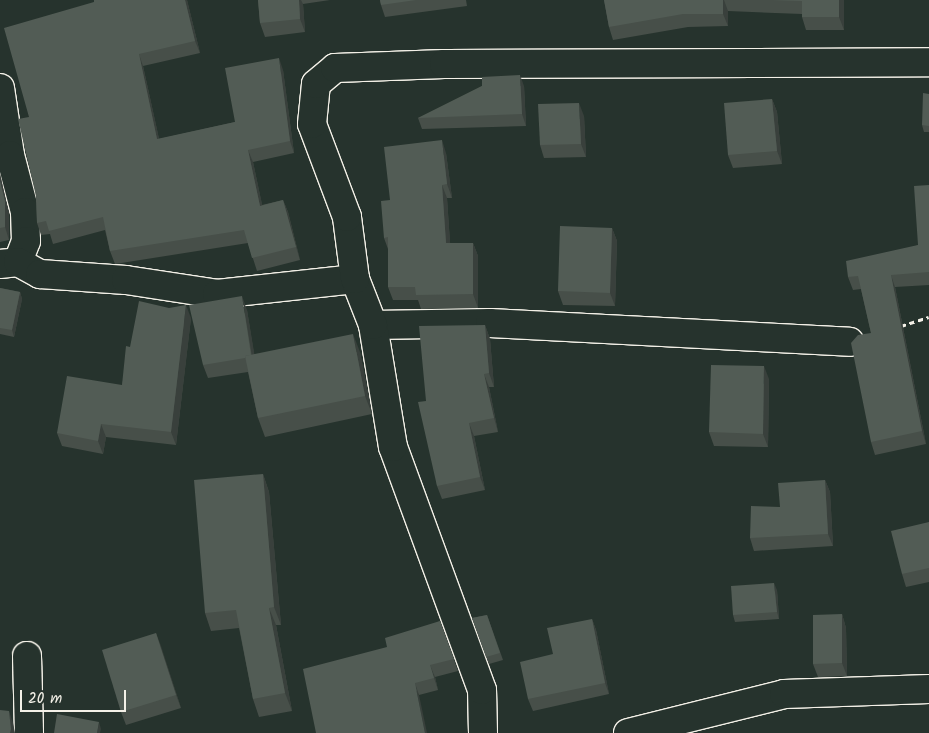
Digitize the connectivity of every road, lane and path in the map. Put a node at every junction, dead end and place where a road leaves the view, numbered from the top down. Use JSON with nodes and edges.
{"nodes":[{"id":1,"x":929,"y":62,"type":"edge"},
{"id":2,"x":0,"y":88,"type":"edge"},
{"id":3,"x":9,"y":263,"type":"edge"},
{"id":4,"x":355,"y":279,"type":"junction"},
{"id":5,"x":929,"y":317,"type":"edge"},
{"id":6,"x":373,"y":324,"type":"junction"},
{"id":7,"x":849,"y":342,"type":"joint"},
{"id":8,"x":27,"y":656,"type":"dead end"},
{"id":9,"x":929,"y":689,"type":"edge"},
{"id":10,"x":707,"y":724,"type":"edge"},
{"id":11,"x":29,"y":733,"type":"edge"},
{"id":12,"x":483,"y":733,"type":"edge"},
{"id":13,"x":628,"y":733,"type":"edge"}],
"edges":[{"from":1,"to":4,"type":"street"},
{"from":2,"to":3,"type":"street"},
{"from":3,"to":4,"type":"street"},
{"from":4,"to":6,"type":"street"},
{"from":5,"to":7,"type":"path"},
{"from":6,"to":7,"type":"street"},
{"from":6,"to":12,"type":"street"},
{"from":8,"to":11,"type":"street"},
{"from":9,"to":10,"type":"street"},
{"from":10,"to":13,"type":"street"}]}
